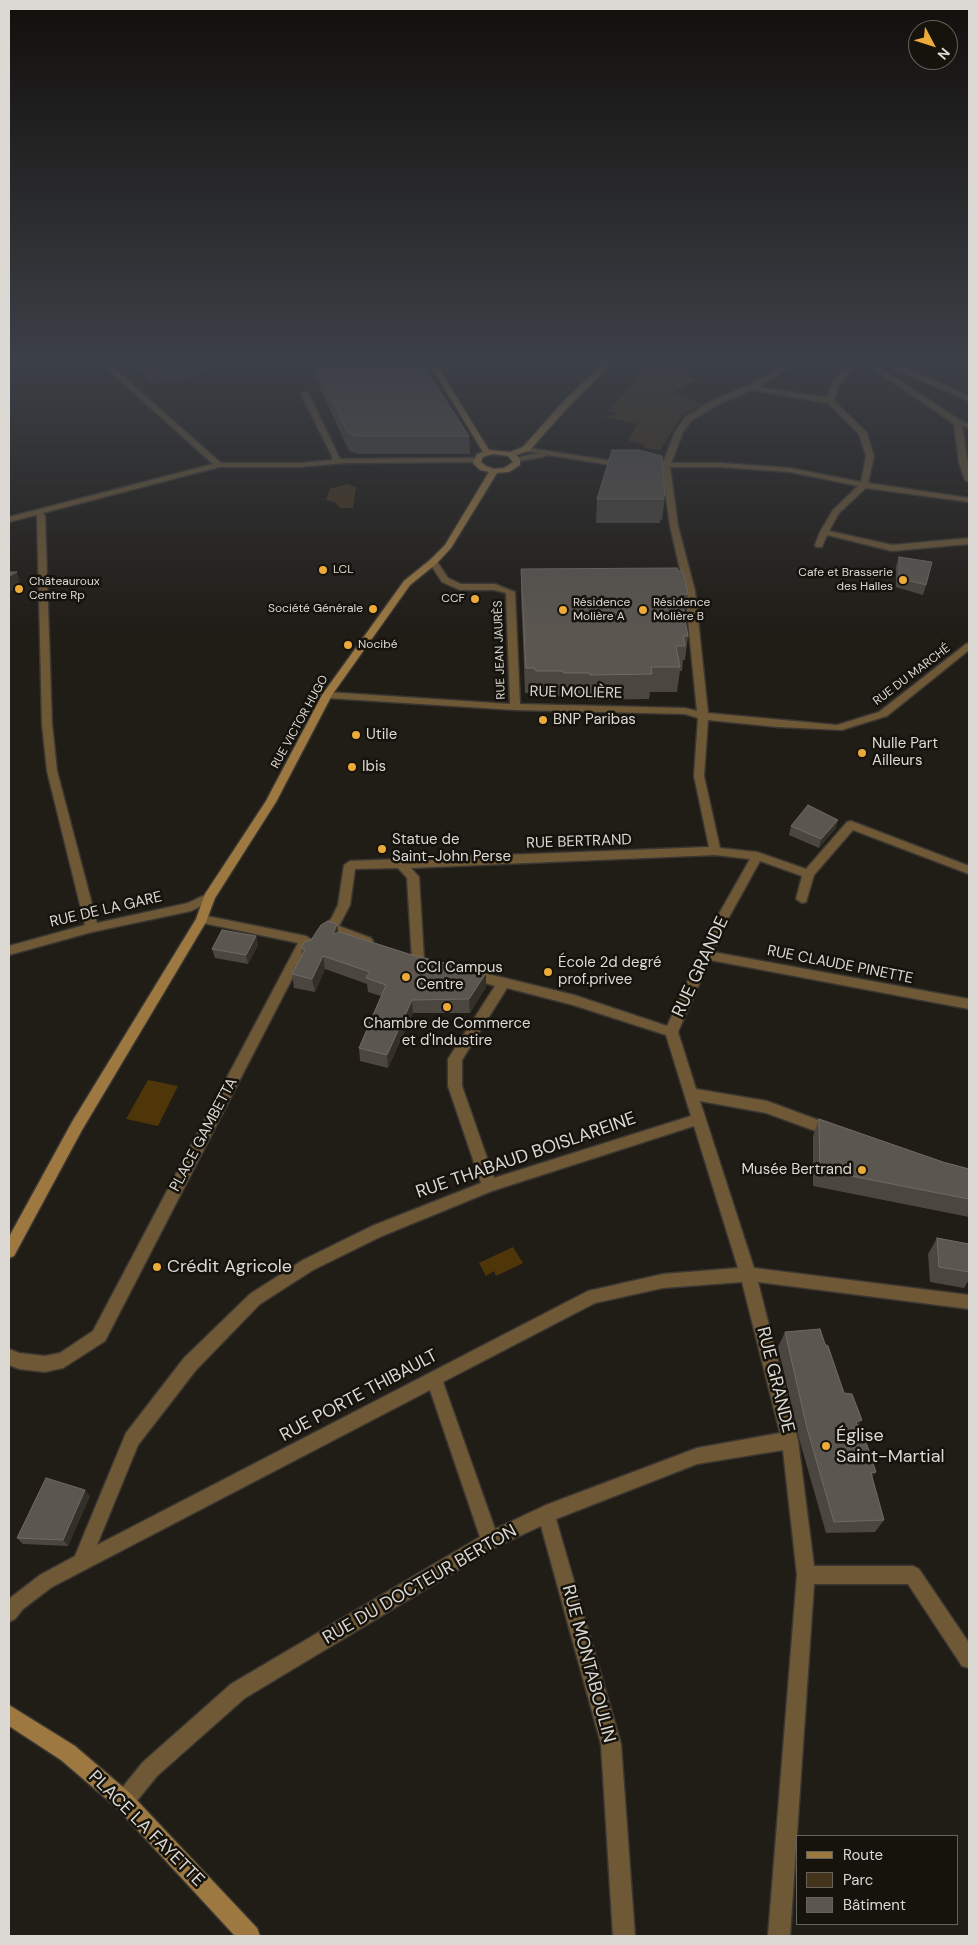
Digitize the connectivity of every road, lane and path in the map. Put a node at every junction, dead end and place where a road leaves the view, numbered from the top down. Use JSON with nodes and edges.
{"nodes":[{"id":1,"x":207,"y":455,"type":"edge"},
{"id":2,"x":335,"y":455,"type":"edge"},
{"id":3,"x":483,"y":455,"type":"edge"},
{"id":4,"x":511,"y":455,"type":"edge"},
{"id":5,"x":556,"y":455,"type":"joint"},
{"id":6,"x":670,"y":455,"type":"edge"},
{"id":7,"x":870,"y":455,"type":"edge"},
{"id":8,"x":962,"y":455,"type":"edge"},
{"id":9,"x":476,"y":460,"type":"junction"},
{"id":10,"x":517,"y":460,"type":"junction"},
{"id":11,"x":336,"y":462,"type":"junction"},
{"id":12,"x":219,"y":465,"type":"junction"},
{"id":13,"x":649,"y":465,"type":"edge"},
{"id":14,"x":666,"y":465,"type":"junction"},
{"id":15,"x":632,"y":466,"type":"edge"},
{"id":16,"x":494,"y":471,"type":"junction"},
{"id":17,"x":969,"y":480,"type":"edge"},
{"id":18,"x":864,"y":485,"type":"junction"},
{"id":19,"x":969,"y":500,"type":"edge"},
{"id":20,"x":39,"y":512,"type":"junction"},
{"id":21,"x":9,"y":519,"type":"edge"},
{"id":22,"x":824,"y":532,"type":"junction"},
{"id":23,"x":969,"y":541,"type":"edge"},
{"id":24,"x":819,"y":545,"type":"dead end"},
{"id":25,"x":433,"y":562,"type":"junction"},
{"id":26,"x":969,"y":646,"type":"edge"},
{"id":27,"x":327,"y":695,"type":"junction"},
{"id":28,"x":515,"y":707,"type":"junction"},
{"id":29,"x":703,"y":716,"type":"junction"},
{"id":30,"x":824,"y":726,"type":"joint"},
{"id":31,"x":715,"y":851,"type":"junction"},
{"id":32,"x":757,"y":856,"type":"junction"},
{"id":33,"x":401,"y":864,"type":"junction"},
{"id":34,"x":969,"y":870,"type":"edge"},
{"id":35,"x":808,"y":874,"type":"junction"},
{"id":36,"x":209,"y":897,"type":"junction"},
{"id":37,"x":802,"y":899,"type":"dead end"},
{"id":38,"x":344,"y":905,"type":"junction"},
{"id":39,"x":202,"y":919,"type":"junction"},
{"id":40,"x":92,"y":928,"type":"junction"},
{"id":41,"x":330,"y":928,"type":"junction"},
{"id":42,"x":354,"y":936,"type":"junction"},
{"id":43,"x":306,"y":940,"type":"junction"},
{"id":44,"x":382,"y":946,"type":"edge"},
{"id":45,"x":9,"y":950,"type":"edge"},
{"id":46,"x":706,"y":955,"type":"junction"},
{"id":47,"x":418,"y":959,"type":"edge"},
{"id":48,"x":456,"y":970,"type":"edge"},
{"id":49,"x":503,"y":984,"type":"junction"},
{"id":50,"x":969,"y":1004,"type":"edge"},
{"id":51,"x":671,"y":1032,"type":"junction"},
{"id":52,"x":690,"y":1094,"type":"junction"},
{"id":53,"x":699,"y":1119,"type":"junction"},
{"id":54,"x":842,"y":1135,"type":"edge"},
{"id":55,"x":489,"y":1186,"type":"junction"},
{"id":56,"x":9,"y":1251,"type":"edge"},
{"id":57,"x":748,"y":1274,"type":"junction"},
{"id":58,"x":969,"y":1302,"type":"edge"},
{"id":59,"x":9,"y":1357,"type":"edge"},
{"id":60,"x":434,"y":1379,"type":"junction"},
{"id":61,"x":790,"y":1440,"type":"junction"},
{"id":62,"x":546,"y":1514,"type":"junction"},
{"id":63,"x":490,"y":1541,"type":"junction"},
{"id":64,"x":81,"y":1563,"type":"junction"},
{"id":65,"x":806,"y":1575,"type":"junction"},
{"id":66,"x":9,"y":1613,"type":"edge"},
{"id":67,"x":969,"y":1659,"type":"edge"},
{"id":68,"x":9,"y":1715,"type":"edge"},
{"id":69,"x":124,"y":1801,"type":"junction"},
{"id":70,"x":249,"y":1936,"type":"edge"},
{"id":71,"x":624,"y":1936,"type":"edge"},
{"id":72,"x":780,"y":1936,"type":"edge"}],
"edges":[{"from":1,"to":12,"type":"street"},
{"from":2,"to":11,"type":"street"},
{"from":3,"to":9,"type":"main road"},
{"from":4,"to":10,"type":"main road"},
{"from":5,"to":10,"type":"street"},
{"from":5,"to":15,"type":"street"},
{"from":6,"to":14,"type":"street"},
{"from":7,"to":18,"type":"street"},
{"from":8,"to":17,"type":"street"},
{"from":9,"to":11,"type":"street"},
{"from":9,"to":16,"type":"main road"},
{"from":10,"to":16,"type":"main road"},
{"from":11,"to":12,"type":"street"},
{"from":12,"to":20,"type":"street"},
{"from":13,"to":14,"type":"street"},
{"from":14,"to":18,"type":"street"},
{"from":14,"to":29,"type":"street"},
{"from":16,"to":25,"type":"main road","name":"RUE VICTOR HUGO"},
{"from":18,"to":19,"type":"street"},
{"from":18,"to":22,"type":"street"},
{"from":20,"to":21,"type":"street"},
{"from":20,"to":40,"type":"street"},
{"from":22,"to":23,"type":"street"},
{"from":22,"to":24,"type":"street"},
{"from":25,"to":27,"type":"main road","name":"RUE VICTOR HUGO"},
{"from":25,"to":28,"type":"street","name":"RUE JEAN JAURÈS"},
{"from":26,"to":30,"type":"street","name":"RUE DU MARCHÉ"},
{"from":27,"to":28,"type":"street","name":"RUE MOLIÈRE"},
{"from":27,"to":36,"type":"main road","name":"RUE VICTOR HUGO"},
{"from":28,"to":29,"type":"street","name":"RUE MOLIÈRE"},
{"from":29,"to":30,"type":"street","name":"RUE MOLIÈRE"},
{"from":29,"to":31,"type":"street"},
{"from":31,"to":32,"type":"street","name":"RUE BERTRAND"},
{"from":31,"to":33,"type":"street","name":"RUE BERTRAND"},
{"from":32,"to":35,"type":"street","name":"RUE BERTRAND"},
{"from":32,"to":46,"type":"street","name":"RUE GRANDE"},
{"from":33,"to":38,"type":"street","name":"RUE BERTRAND"},
{"from":33,"to":47,"type":"street"},
{"from":34,"to":35,"type":"street"},
{"from":35,"to":37,"type":"street"},
{"from":36,"to":39,"type":"main road"},
{"from":36,"to":40,"type":"street","name":"RUE DE LA GARE"},
{"from":38,"to":41,"type":"street"},
{"from":38,"to":42,"type":"street"},
{"from":39,"to":43,"type":"street"},
{"from":39,"to":56,"type":"main road"},
{"from":40,"to":45,"type":"street","name":"RUE DE LA GARE"},
{"from":41,"to":42,"type":"street"},
{"from":41,"to":43,"type":"street"},
{"from":42,"to":44,"type":"street"},
{"from":43,"to":59,"type":"street","name":"PLACE GAMBETTA"},
{"from":46,"to":50,"type":"street","name":"RUE CLAUDE PINETTE"},
{"from":46,"to":51,"type":"street","name":"RUE GRANDE"},
{"from":48,"to":49,"type":"street"},
{"from":49,"to":51,"type":"street"},
{"from":49,"to":55,"type":"street"},
{"from":51,"to":52,"type":"street","name":"RUE GRANDE"},
{"from":52,"to":53,"type":"street","name":"RUE GRANDE"},
{"from":52,"to":54,"type":"street"},
{"from":53,"to":55,"type":"street","name":"RUE THABAUD BOISLAREINE"},
{"from":53,"to":57,"type":"street","name":"RUE GRANDE"},
{"from":55,"to":64,"type":"street","name":"RUE THABAUD BOISLAREINE"},
{"from":57,"to":58,"type":"street","name":"RUE PORTE THIBAULT"},
{"from":57,"to":60,"type":"street","name":"RUE PORTE THIBAULT"},
{"from":57,"to":61,"type":"street","name":"RUE GRANDE"},
{"from":60,"to":63,"type":"street"},
{"from":60,"to":64,"type":"street","name":"RUE PORTE THIBAULT"},
{"from":61,"to":62,"type":"street","name":"RUE DU DOCTEUR BERTON"},
{"from":61,"to":65,"type":"street","name":"RUE GRANDE"},
{"from":62,"to":63,"type":"street","name":"RUE DU DOCTEUR BERTON"},
{"from":62,"to":71,"type":"street","name":"RUE MONTABOULIN"},
{"from":63,"to":69,"type":"street","name":"RUE DU DOCTEUR BERTON"},
{"from":64,"to":66,"type":"street","name":"RUE PORTE THIBAULT"},
{"from":65,"to":67,"type":"street"},
{"from":65,"to":72,"type":"street","name":"RUE GRANDE"},
{"from":68,"to":69,"type":"main road","name":"PLACE LA FAYETTE"},
{"from":69,"to":70,"type":"main road","name":"PLACE LA FAYETTE"}]}
